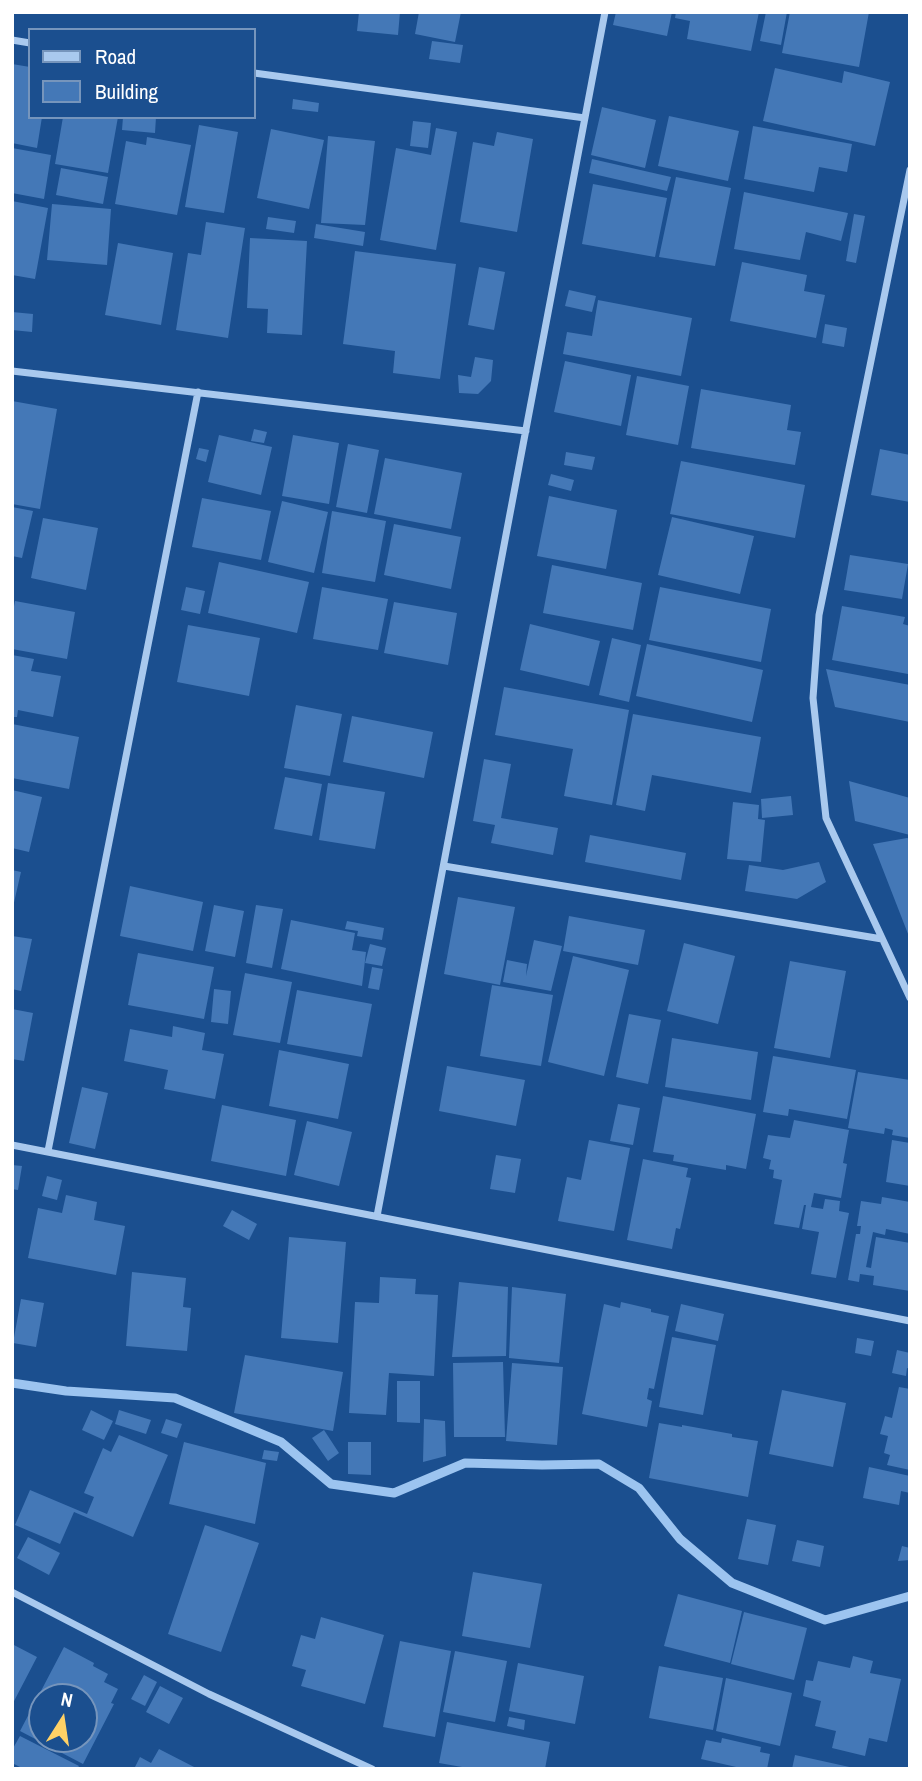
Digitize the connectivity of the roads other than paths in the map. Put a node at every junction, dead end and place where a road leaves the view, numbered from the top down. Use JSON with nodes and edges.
{"nodes":[{"id":1,"x":605,"y":12,"type":"edge"},
{"id":2,"x":256,"y":73,"type":"edge"},
{"id":3,"x":584,"y":118,"type":"junction"},
{"id":4,"x":910,"y":170,"type":"edge"},
{"id":5,"x":12,"y":371,"type":"edge"},
{"id":6,"x":198,"y":393,"type":"junction"},
{"id":7,"x":526,"y":432,"type":"junction"},
{"id":8,"x":444,"y":866,"type":"junction"},
{"id":9,"x":882,"y":939,"type":"junction"},
{"id":10,"x":910,"y":999,"type":"edge"},
{"id":11,"x":12,"y":1146,"type":"edge"},
{"id":12,"x":48,"y":1151,"type":"junction"},
{"id":13,"x":377,"y":1216,"type":"junction"},
{"id":14,"x":910,"y":1321,"type":"edge"},
{"id":15,"x":12,"y":1592,"type":"edge"},
{"id":16,"x":372,"y":1769,"type":"edge"}],
"edges":[{"from":1,"to":3,"type":"street"},
{"from":2,"to":3,"type":"street"},
{"from":3,"to":7,"type":"street"},
{"from":4,"to":9,"type":"street"},
{"from":5,"to":6,"type":"street"},
{"from":6,"to":7,"type":"street"},
{"from":6,"to":12,"type":"street"},
{"from":7,"to":8,"type":"street"},
{"from":8,"to":9,"type":"street"},
{"from":8,"to":13,"type":"street"},
{"from":9,"to":10,"type":"street"},
{"from":11,"to":12,"type":"street"},
{"from":12,"to":13,"type":"street"},
{"from":13,"to":14,"type":"street"},
{"from":15,"to":16,"type":"street"}]}
